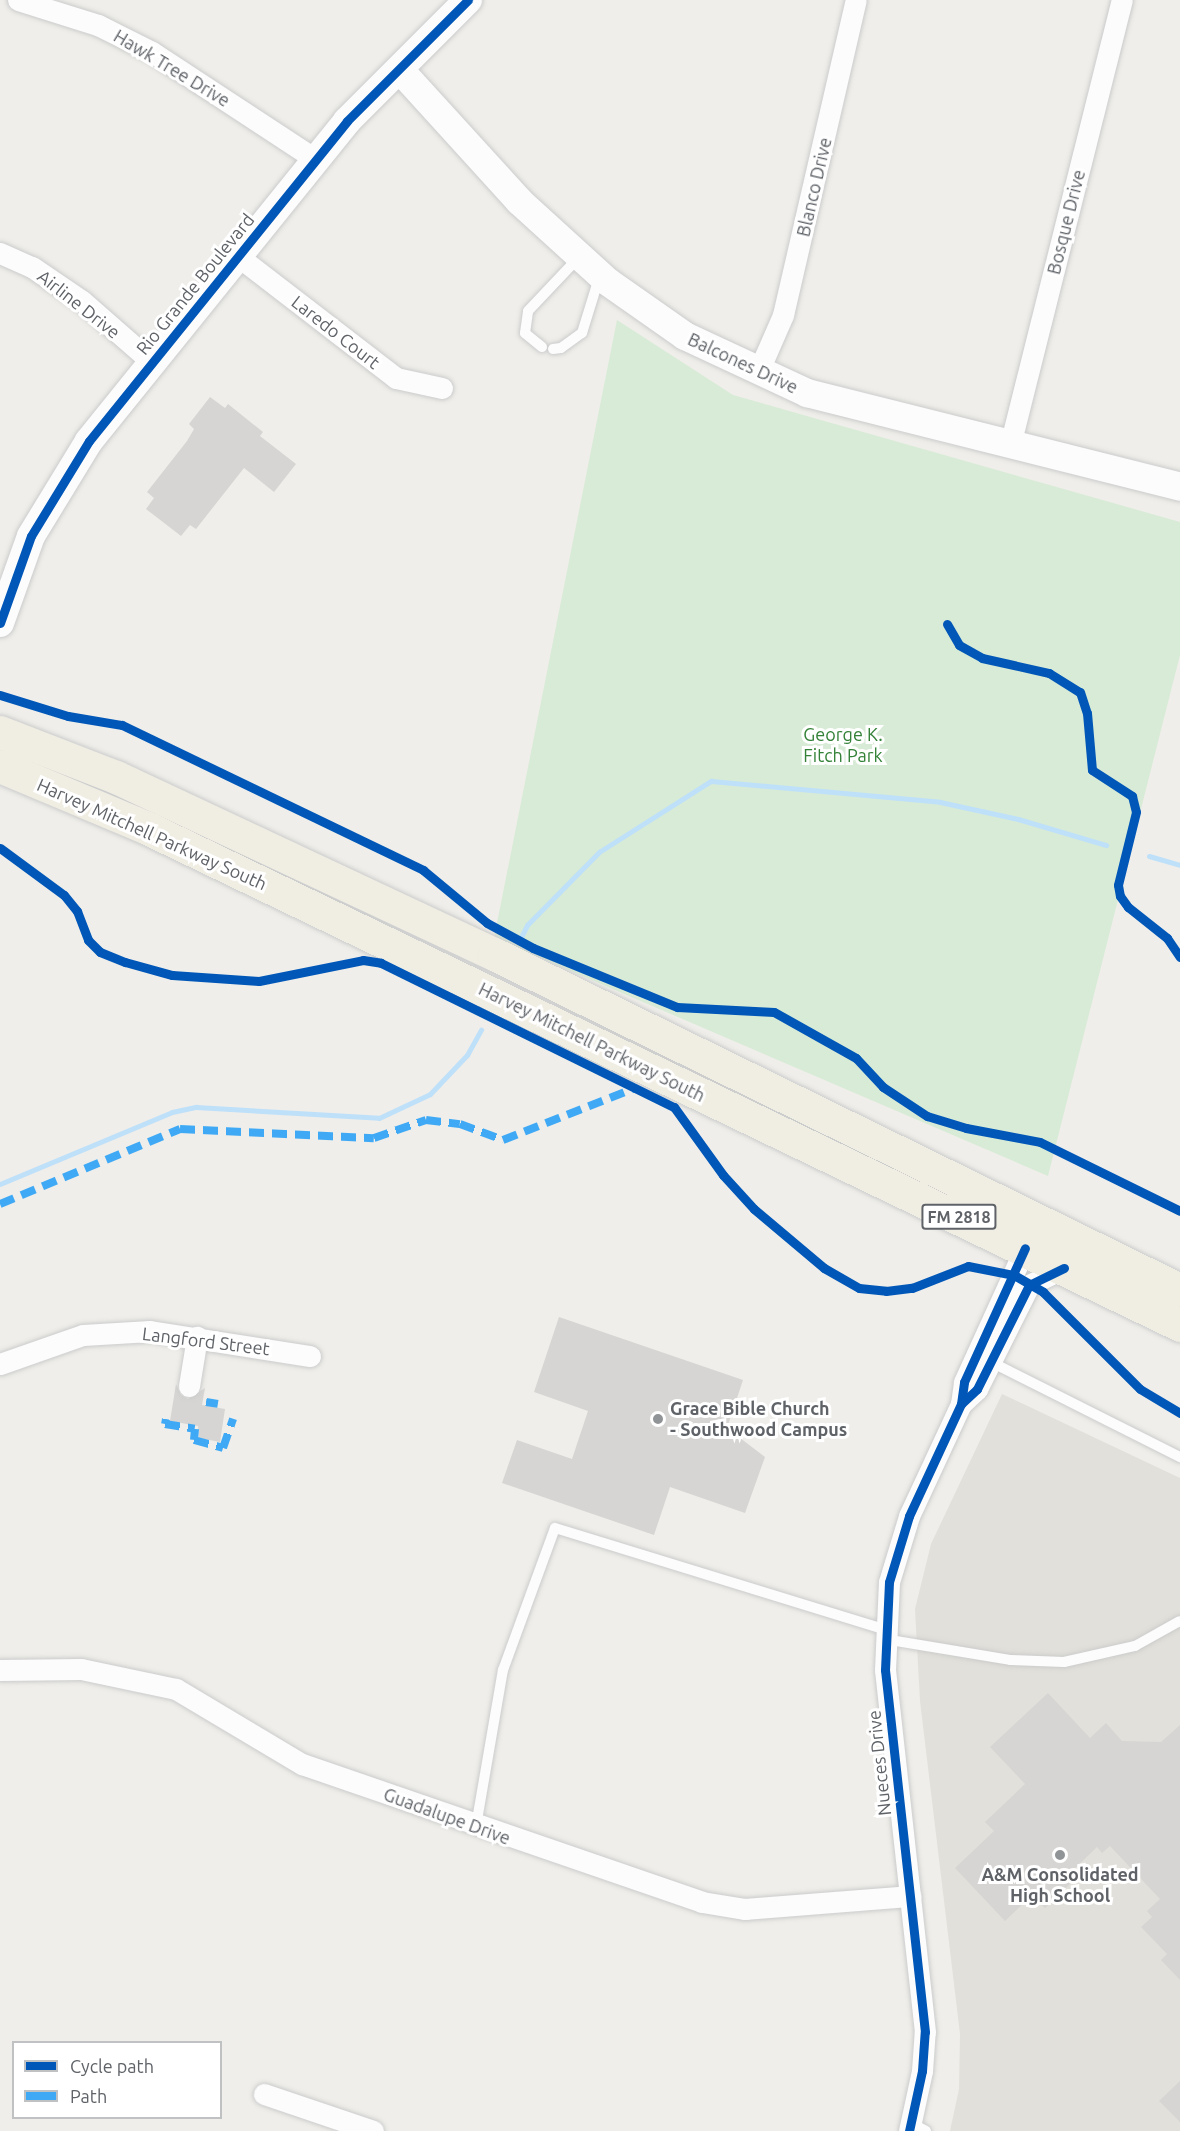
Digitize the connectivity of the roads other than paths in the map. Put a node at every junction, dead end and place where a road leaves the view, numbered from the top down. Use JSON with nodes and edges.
{"nodes":[{"id":1,"x":18,"y":0,"type":"edge"},
{"id":2,"x":468,"y":0,"type":"edge"},
{"id":3,"x":856,"y":0,"type":"edge"},
{"id":4,"x":1122,"y":0,"type":"edge"},
{"id":5,"x":400,"y":70,"type":"junction"},
{"id":6,"x":315,"y":159,"type":"junction"},
{"id":7,"x":0,"y":253,"type":"edge"},
{"id":8,"x":580,"y":256,"type":"junction"},
{"id":9,"x":239,"y":257,"type":"junction"},
{"id":10,"x":600,"y":275,"type":"junction"},
{"id":11,"x":153,"y":363,"type":"junction"},
{"id":12,"x":759,"y":370,"type":"junction"},
{"id":13,"x":442,"y":388,"type":"dead end"},
{"id":14,"x":1010,"y":445,"type":"junction"},
{"id":15,"x":1180,"y":487,"type":"edge"},
{"id":16,"x":0,"y":623,"type":"edge"},
{"id":17,"x":0,"y":732,"type":"edge"},
{"id":18,"x":0,"y":766,"type":"edge"},
{"id":19,"x":1025,"y":1248,"type":"junction"},
{"id":20,"x":1068,"y":1253,"type":"junction"},
{"id":21,"x":1180,"y":1290,"type":"edge"},
{"id":22,"x":1180,"y":1325,"type":"edge"},
{"id":23,"x":197,"y":1337,"type":"junction"},
{"id":24,"x":310,"y":1356,"type":"dead end"},
{"id":25,"x":991,"y":1362,"type":"junction"},
{"id":26,"x":0,"y":1364,"type":"edge"},
{"id":27,"x":189,"y":1386,"type":"dead end"},
{"id":28,"x":961,"y":1404,"type":"junction"},
{"id":29,"x":1180,"y":1457,"type":"edge"},
{"id":30,"x":1180,"y":1621,"type":"edge"},
{"id":31,"x":884,"y":1634,"type":"junction"},
{"id":32,"x":0,"y":1670,"type":"edge"},
{"id":33,"x":476,"y":1827,"type":"junction"},
{"id":34,"x":910,"y":1896,"type":"junction"},
{"id":35,"x":264,"y":2094,"type":"dead end"},
{"id":36,"x":915,"y":2128,"type":"edge"},
{"id":37,"x":373,"y":2131,"type":"edge"}],
"edges":[{"from":1,"to":6,"type":"street","name":"Hawk Tree Drive"},
{"from":2,"to":5,"type":"street","name":"Rio Grande Boulevard"},
{"from":3,"to":12,"type":"street","name":"Blanco Drive"},
{"from":4,"to":14,"type":"street","name":"Bosque Drive"},
{"from":5,"to":6,"type":"street","name":"Rio Grande Boulevard"},
{"from":5,"to":8,"type":"street","name":"Balcones Drive"},
{"from":6,"to":9,"type":"street","name":"Rio Grande Boulevard"},
{"from":7,"to":11,"type":"street","name":"Airline Drive"},
{"from":8,"to":10,"type":"street","name":"Balcones Drive"},
{"from":8,"to":10,"type":"lane"},
{"from":9,"to":11,"type":"street","name":"Rio Grande Boulevard"},
{"from":9,"to":13,"type":"street","name":"Laredo Court"},
{"from":10,"to":12,"type":"street","name":"Balcones Drive"},
{"from":11,"to":16,"type":"street","name":"Rio Grande Boulevard"},
{"from":12,"to":14,"type":"street","name":"Balcones Drive"},
{"from":14,"to":15,"type":"street","name":"Balcones Drive"},
{"from":17,"to":20,"type":"highway","name":"Harvey Mitchell Parkway South","number":"FM 2818"},
{"from":18,"to":19,"type":"highway","name":"Harvey Mitchell Parkway South","number":"FM 2818"},
{"from":19,"to":20,"type":"highway"},
{"from":19,"to":28,"type":"street","name":"Nueces Drive"},
{"from":20,"to":21,"type":"highway","name":"Harvey Mitchell Parkway South","number":"FM 2818"},
{"from":20,"to":22,"type":"highway","name":"Harvey Mitchell Parkway South","number":"FM 2818"},
{"from":20,"to":25,"type":"street","name":"Nueces Drive"},
{"from":23,"to":24,"type":"street","name":"Langford Street"},
{"from":23,"to":26,"type":"street","name":"Langford Street"},
{"from":23,"to":27,"type":"street"},
{"from":25,"to":28,"type":"street","name":"Nueces Drive"},
{"from":25,"to":29,"type":"lane"},
{"from":28,"to":31,"type":"street","name":"Nueces Drive"},
{"from":30,"to":31,"type":"lane"},
{"from":31,"to":33,"type":"lane"},
{"from":31,"to":34,"type":"street","name":"Nueces Drive"},
{"from":32,"to":33,"type":"street","name":"Guadalupe Drive"},
{"from":33,"to":34,"type":"street","name":"Guadalupe Drive"},
{"from":34,"to":36,"type":"street","name":"Nueces Drive"},
{"from":35,"to":37,"type":"street"}]}
